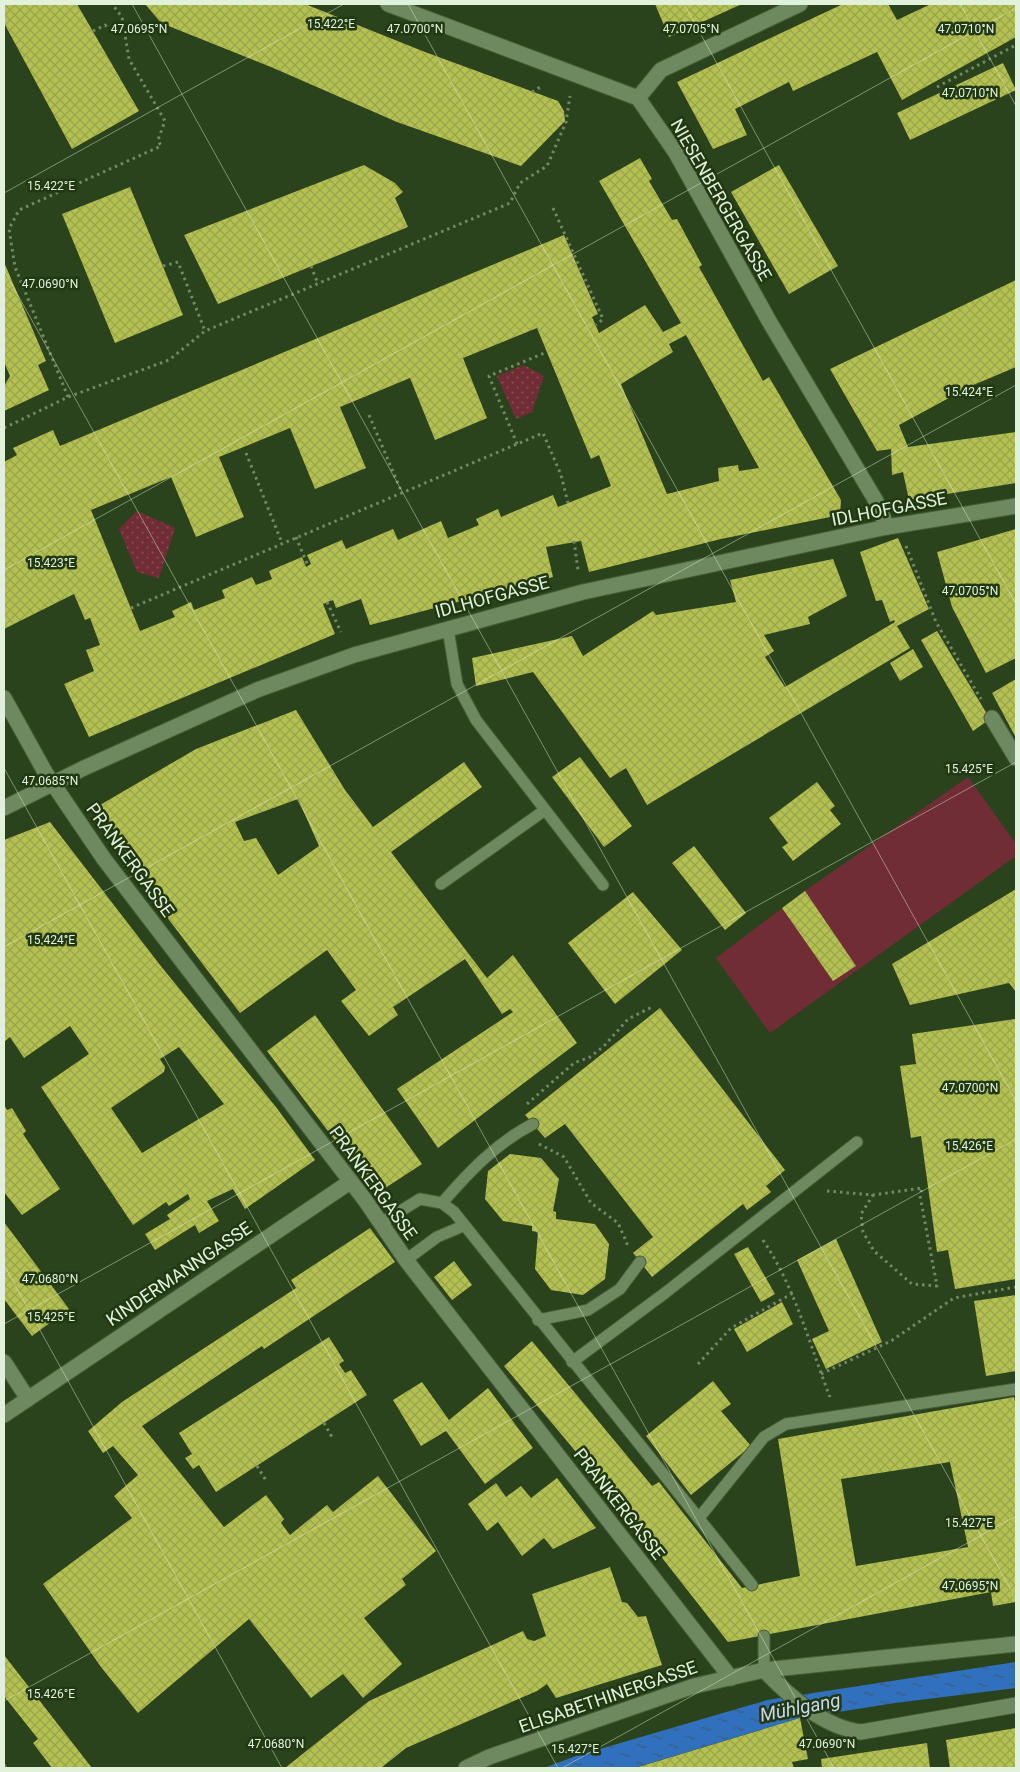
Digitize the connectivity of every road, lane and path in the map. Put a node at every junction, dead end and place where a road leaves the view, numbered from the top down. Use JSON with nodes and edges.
{"nodes":[{"id":1,"x":112,"y":4,"type":"edge"},
{"id":2,"x":388,"y":4,"type":"edge"},
{"id":3,"x":800,"y":4,"type":"edge"},
{"id":4,"x":93,"y":30,"type":"dead end"},
{"id":5,"x":125,"y":32,"type":"junction"},
{"id":6,"x":1016,"y":45,"type":"edge"},
{"id":7,"x":543,"y":86,"type":"dead end"},
{"id":8,"x":937,"y":87,"type":"dead end"},
{"id":9,"x":532,"y":92,"type":"dead end"},
{"id":10,"x":570,"y":96,"type":"dead end"},
{"id":11,"x":638,"y":98,"type":"junction"},
{"id":12,"x":554,"y":208,"type":"dead end"},
{"id":13,"x":163,"y":266,"type":"dead end"},
{"id":14,"x":311,"y":266,"type":"dead end"},
{"id":15,"x":318,"y":284,"type":"junction"},
{"id":16,"x":596,"y":325,"type":"dead end"},
{"id":17,"x":205,"y":331,"type":"junction"},
{"id":18,"x":547,"y":352,"type":"dead end"},
{"id":19,"x":68,"y":397,"type":"junction"},
{"id":20,"x":368,"y":414,"type":"dead end"},
{"id":21,"x":4,"y":428,"type":"edge"},
{"id":22,"x":518,"y":444,"type":"junction"},
{"id":23,"x":246,"y":453,"type":"dead end"},
{"id":24,"x":402,"y":493,"type":"junction"},
{"id":25,"x":568,"y":504,"type":"dead end"},
{"id":26,"x":1016,"y":506,"type":"edge"},
{"id":27,"x":887,"y":527,"type":"junction"},
{"id":28,"x":296,"y":537,"type":"junction"},
{"id":29,"x":574,"y":541,"type":"dead end"},
{"id":30,"x":282,"y":544,"type":"junction"},
{"id":31,"x":906,"y":544,"type":"dead end"},
{"id":32,"x":308,"y":566,"type":"dead end"},
{"id":33,"x":579,"y":574,"type":"dead end"},
{"id":34,"x":327,"y":602,"type":"dead end"},
{"id":35,"x":131,"y":608,"type":"dead end"},
{"id":36,"x":448,"y":629,"type":"junction"},
{"id":37,"x":341,"y":632,"type":"dead end"},
{"id":38,"x":4,"y":698,"type":"edge"},
{"id":39,"x":992,"y":718,"type":"joint"},
{"id":40,"x":1016,"y":758,"type":"edge"},
{"id":41,"x":54,"y":784,"type":"junction"},
{"id":42,"x":4,"y":808,"type":"edge"},
{"id":43,"x":545,"y":810,"type":"junction"},
{"id":44,"x":441,"y":884,"type":"dead end"},
{"id":45,"x":602,"y":885,"type":"dead end"},
{"id":46,"x":652,"y":1007,"type":"dead end"},
{"id":47,"x":533,"y":1124,"type":"dead end"},
{"id":48,"x":520,"y":1131,"type":"junction"},
{"id":49,"x":857,"y":1142,"type":"dead end"},
{"id":50,"x":350,"y":1182,"type":"junction"},
{"id":51,"x":796,"y":1189,"type":"junction"},
{"id":52,"x":873,"y":1194,"type":"junction"},
{"id":53,"x":442,"y":1203,"type":"junction"},
{"id":54,"x":380,"y":1222,"type":"junction"},
{"id":55,"x":752,"y":1224,"type":"junction"},
{"id":56,"x":463,"y":1226,"type":"junction"},
{"id":57,"x":406,"y":1260,"type":"junction"},
{"id":58,"x":638,"y":1265,"type":"joint"},
{"id":59,"x":1016,"y":1287,"type":"edge"},
{"id":60,"x":793,"y":1293,"type":"junction"},
{"id":61,"x":538,"y":1320,"type":"junction"},
{"id":62,"x":4,"y":1362,"type":"edge"},
{"id":63,"x":572,"y":1362,"type":"junction"},
{"id":64,"x":698,"y":1364,"type":"dead end"},
{"id":65,"x":821,"y":1374,"type":"junction"},
{"id":66,"x":1016,"y":1389,"type":"edge"},
{"id":67,"x":28,"y":1399,"type":"junction"},
{"id":68,"x":4,"y":1415,"type":"edge"},
{"id":69,"x":837,"y":1416,"type":"junction"},
{"id":70,"x":324,"y":1423,"type":"dead end"},
{"id":71,"x":333,"y":1439,"type":"dead end"},
{"id":72,"x":257,"y":1466,"type":"dead end"},
{"id":73,"x":267,"y":1482,"type":"dead end"},
{"id":74,"x":699,"y":1518,"type":"junction"},
{"id":75,"x":752,"y":1585,"type":"dead end"},
{"id":76,"x":764,"y":1636,"type":"dead end"},
{"id":77,"x":1016,"y":1644,"type":"edge"},
{"id":78,"x":764,"y":1670,"type":"junction"},
{"id":79,"x":731,"y":1678,"type":"junction"},
{"id":80,"x":1016,"y":1705,"type":"edge"},
{"id":81,"x":466,"y":1768,"type":"edge"}],
"edges":[{"from":1,"to":5,"type":"path"},
{"from":2,"to":11,"type":"street"},
{"from":3,"to":11,"type":"street"},
{"from":4,"to":5,"type":"path"},
{"from":5,"to":19,"type":"path"},
{"from":6,"to":8,"type":"path"},
{"from":7,"to":9,"type":"path"},
{"from":10,"to":15,"type":"path"},
{"from":11,"to":27,"type":"street","name":"NIESENBERGERGASSE"},
{"from":12,"to":16,"type":"path"},
{"from":13,"to":17,"type":"path"},
{"from":14,"to":15,"type":"path"},
{"from":15,"to":17,"type":"path"},
{"from":17,"to":19,"type":"path"},
{"from":18,"to":22,"type":"path"},
{"from":19,"to":21,"type":"path"},
{"from":20,"to":24,"type":"path"},
{"from":22,"to":24,"type":"path"},
{"from":22,"to":25,"type":"path"},
{"from":23,"to":30,"type":"path"},
{"from":24,"to":28,"type":"path"},
{"from":26,"to":27,"type":"street","name":"IDLHOFGASSE"},
{"from":27,"to":36,"type":"street","name":"IDLHOFGASSE"},
{"from":28,"to":30,"type":"path"},
{"from":28,"to":32,"type":"path"},
{"from":29,"to":33,"type":"path"},
{"from":30,"to":35,"type":"path"},
{"from":31,"to":39,"type":"path"},
{"from":34,"to":37,"type":"path"},
{"from":36,"to":41,"type":"street","name":"IDLHOFGASSE"},
{"from":36,"to":43,"type":"lane"},
{"from":38,"to":41,"type":"street","name":"PRANKERGASSE"},
{"from":39,"to":40,"type":"street"},
{"from":41,"to":42,"type":"street","name":"IDLHOFGASSE"},
{"from":41,"to":50,"type":"street","name":"PRANKERGASSE"},
{"from":43,"to":44,"type":"lane"},
{"from":43,"to":45,"type":"lane"},
{"from":46,"to":48,"type":"path"},
{"from":47,"to":48,"type":"lane"},
{"from":48,"to":53,"type":"lane"},
{"from":48,"to":58,"type":"path"},
{"from":49,"to":51,"type":"lane"},
{"from":50,"to":54,"type":"street","name":"PRANKERGASSE"},
{"from":50,"to":67,"type":"street","name":"KINDERMANNGASSE"},
{"from":51,"to":52,"type":"path"},
{"from":51,"to":55,"type":"lane"},
{"from":52,"to":52,"type":"path"},
{"from":53,"to":54,"type":"lane"},
{"from":53,"to":56,"type":"lane"},
{"from":54,"to":57,"type":"street","name":"PRANKERGASSE"},
{"from":55,"to":60,"type":"path"},
{"from":55,"to":63,"type":"lane"},
{"from":56,"to":57,"type":"lane"},
{"from":56,"to":61,"type":"lane"},
{"from":57,"to":79,"type":"street","name":"PRANKERGASSE"},
{"from":58,"to":61,"type":"lane"},
{"from":59,"to":65,"type":"path"},
{"from":60,"to":64,"type":"path"},
{"from":60,"to":65,"type":"path"},
{"from":61,"to":63,"type":"lane"},
{"from":62,"to":67,"type":"street"},
{"from":63,"to":74,"type":"lane"},
{"from":65,"to":69,"type":"path"},
{"from":66,"to":69,"type":"lane"},
{"from":67,"to":68,"type":"street","name":"KINDERMANNGASSE"},
{"from":69,"to":74,"type":"lane"},
{"from":70,"to":71,"type":"path"},
{"from":72,"to":73,"type":"path"},
{"from":74,"to":75,"type":"lane"},
{"from":76,"to":78,"type":"lane"},
{"from":77,"to":78,"type":"street","name":"ELISABETHINERGASSE"},
{"from":78,"to":79,"type":"street","name":"ELISABETHINERGASSE"},
{"from":78,"to":80,"type":"street"},
{"from":79,"to":81,"type":"street","name":"ELISABETHINERGASSE"}]}
